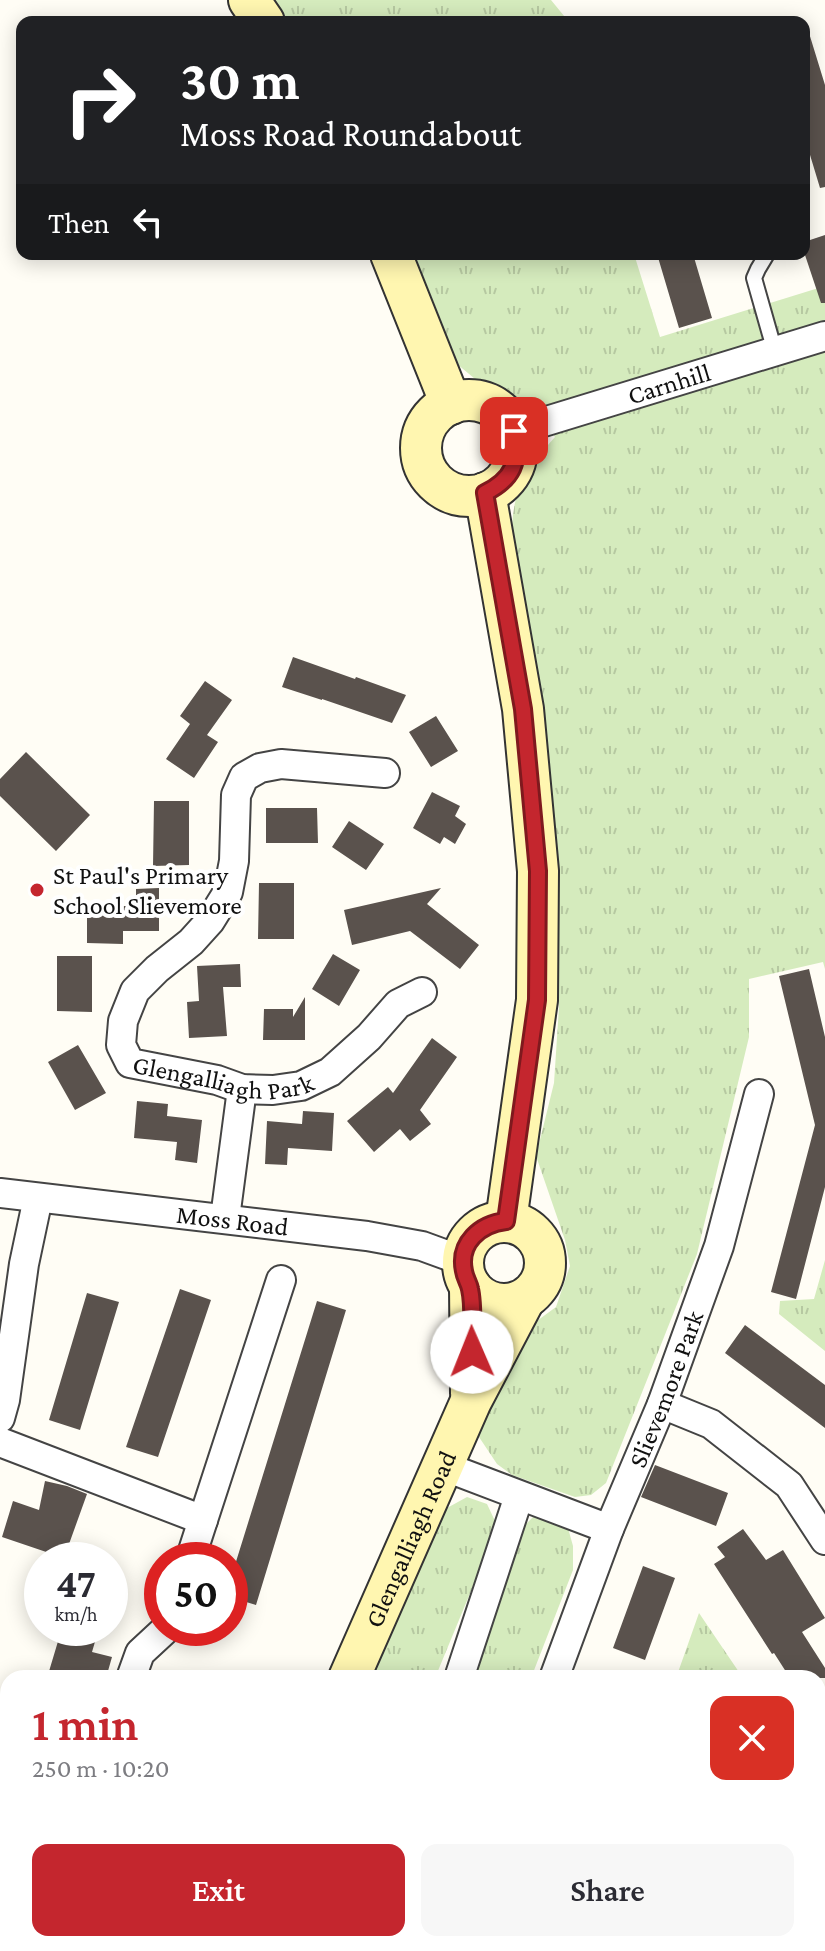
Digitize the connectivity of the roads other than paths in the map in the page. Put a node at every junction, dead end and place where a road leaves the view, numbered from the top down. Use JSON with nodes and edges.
{"nodes":[{"id":1,"x":393,"y":260,"type":"edge"},
{"id":2,"x":764,"y":260,"type":"edge"},
{"id":3,"x":825,"y":336,"type":"edge"},
{"id":4,"x":775,"y":352,"type":"junction"},
{"id":5,"x":451,"y":404,"type":"junction"},
{"id":6,"x":514,"y":431,"type":"junction"},
{"id":7,"x":485,"y":493,"type":"junction"},
{"id":8,"x":385,"y":773,"type":"dead end"},
{"id":9,"x":422,"y":992,"type":"dead end"},
{"id":10,"x":242,"y":1089,"type":"junction"},
{"id":11,"x":759,"y":1094,"type":"dead end"},
{"id":12,"x":0,"y":1193,"type":"edge"},
{"id":13,"x":38,"y":1198,"type":"junction"},
{"id":14,"x":225,"y":1218,"type":"junction"},
{"id":15,"x":506,"y":1221,"type":"junction"},
{"id":16,"x":467,"y":1274,"type":"junction"},
{"id":17,"x":281,"y":1280,"type":"dead end"},
{"id":18,"x":524,"y":1300,"type":"junction"},
{"id":19,"x":471,"y":1401,"type":"junction"},
{"id":20,"x":662,"y":1404,"type":"junction"},
{"id":21,"x":0,"y":1418,"type":"edge"},
{"id":22,"x":0,"y":1442,"type":"edge"},
{"id":23,"x":443,"y":1466,"type":"junction"},
{"id":24,"x":519,"y":1496,"type":"junction"},
{"id":25,"x":203,"y":1520,"type":"junction"},
{"id":26,"x":609,"y":1529,"type":"junction"},
{"id":27,"x":825,"y":1540,"type":"edge"},
{"id":28,"x":196,"y":1542,"type":"edge"},
{"id":29,"x":148,"y":1646,"type":"edge"},
{"id":30,"x":134,"y":1670,"type":"edge"},
{"id":31,"x":353,"y":1670,"type":"edge"},
{"id":32,"x":462,"y":1670,"type":"edge"},
{"id":33,"x":557,"y":1670,"type":"edge"}],
"edges":[{"from":1,"to":5,"type":"main road"},
{"from":2,"to":4,"type":"lane"},
{"from":3,"to":4,"type":"street","name":"Carnhill"},
{"from":4,"to":6,"type":"street","name":"Carnhill"},
{"from":5,"to":6,"type":"main road"},
{"from":5,"to":7,"type":"main road"},
{"from":6,"to":7,"type":"main road"},
{"from":7,"to":15,"type":"main road"},
{"from":8,"to":10,"type":"street","name":"Glengalliagh Park"},
{"from":9,"to":10,"type":"street","name":"Glengalliagh Park"},
{"from":10,"to":14,"type":"street"},
{"from":11,"to":20,"type":"street","name":"Slievemore Park"},
{"from":12,"to":13,"type":"street","name":"Moss Road"},
{"from":13,"to":14,"type":"street","name":"Moss Road"},
{"from":13,"to":21,"type":"street"},
{"from":14,"to":16,"type":"street","name":"Moss Road"},
{"from":15,"to":16,"type":"main road"},
{"from":15,"to":18,"type":"main road"},
{"from":16,"to":18,"type":"main road"},
{"from":16,"to":19,"type":"main road","name":"Glengalliagh Road"},
{"from":17,"to":25,"type":"street"},
{"from":18,"to":19,"type":"main road","name":"Glengalliagh Road"},
{"from":19,"to":23,"type":"main road","name":"Glengalliagh Road"},
{"from":20,"to":26,"type":"street","name":"Slievemore Park"},
{"from":20,"to":27,"type":"street"},
{"from":22,"to":25,"type":"street"},
{"from":23,"to":24,"type":"street"},
{"from":23,"to":31,"type":"main road","name":"Glengalliagh Road"},
{"from":24,"to":26,"type":"street"},
{"from":24,"to":32,"type":"street"},
{"from":25,"to":28,"type":"street"},
{"from":26,"to":33,"type":"street","name":"Slievemore Park"},
{"from":29,"to":30,"type":"street"}]}
